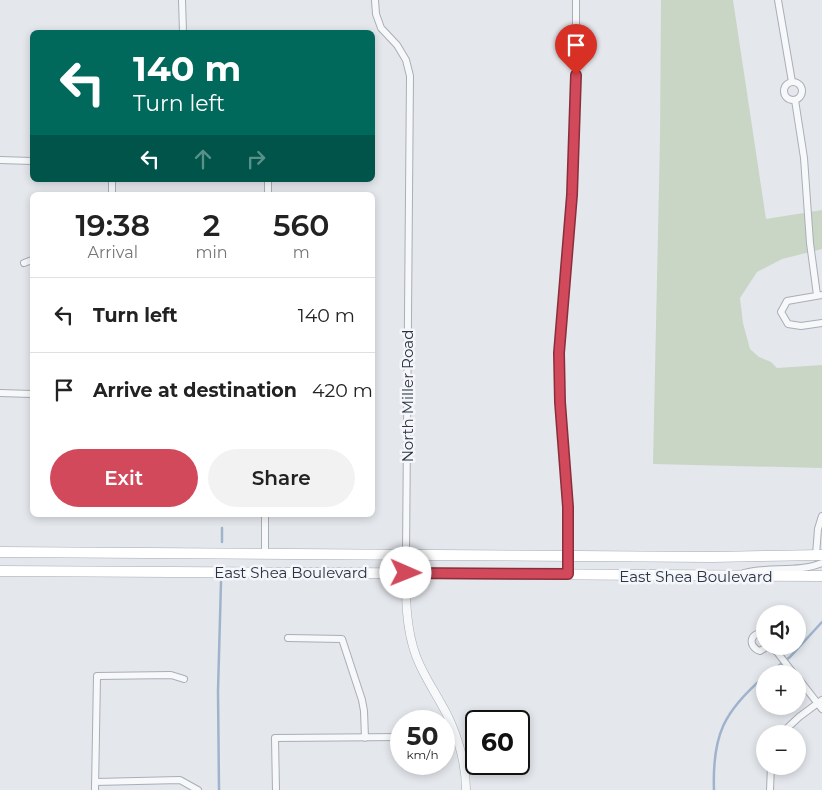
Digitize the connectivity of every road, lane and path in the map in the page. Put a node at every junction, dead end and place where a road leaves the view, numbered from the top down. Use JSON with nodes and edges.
{"nodes":[{"id":1,"x":182,"y":0,"type":"edge"},
{"id":2,"x":375,"y":0,"type":"edge"},
{"id":3,"x":576,"y":0,"type":"edge"},
{"id":4,"x":778,"y":0,"type":"edge"},
{"id":5,"x":184,"y":30,"type":"edge"},
{"id":6,"x":792,"y":82,"type":"junction"},
{"id":7,"x":794,"y":100,"type":"junction"},
{"id":8,"x":0,"y":160,"type":"edge"},
{"id":9,"x":30,"y":161,"type":"edge"},
{"id":10,"x":30,"y":260,"type":"edge"},
{"id":11,"x":24,"y":262,"type":"dead end"},
{"id":12,"x":820,"y":295,"type":"edge"},
{"id":13,"x":822,"y":323,"type":"edge"},
{"id":14,"x":0,"y":393,"type":"edge"},
{"id":15,"x":30,"y":394,"type":"edge"},
{"id":16,"x":822,"y":516,"type":"edge"},
{"id":17,"x":265,"y":517,"type":"edge"},
{"id":18,"x":0,"y":552,"type":"edge"},
{"id":19,"x":108,"y":553,"type":"junction"},
{"id":20,"x":265,"y":554,"type":"junction"},
{"id":21,"x":406,"y":554,"type":"junction"},
{"id":22,"x":568,"y":556,"type":"junction"},
{"id":23,"x":821,"y":559,"type":"edge"},
{"id":24,"x":0,"y":571,"type":"edge"},
{"id":25,"x":108,"y":571,"type":"junction"},
{"id":26,"x":406,"y":573,"type":"junction"},
{"id":27,"x":568,"y":574,"type":"junction"},
{"id":28,"x":734,"y":576,"type":"junction"},
{"id":29,"x":822,"y":576,"type":"edge"},
{"id":30,"x":756,"y":634,"type":"edge"},
{"id":31,"x":288,"y":638,"type":"dead end"},
{"id":32,"x":756,"y":649,"type":"edge"},
{"id":33,"x":184,"y":680,"type":"dead end"},
{"id":34,"x":806,"y":687,"type":"edge"},
{"id":35,"x":821,"y":704,"type":"edge"},
{"id":36,"x":440,"y":710,"type":"edge"},
{"id":37,"x":791,"y":725,"type":"edge"},
{"id":38,"x":365,"y":738,"type":"junction"},
{"id":39,"x":390,"y":738,"type":"edge"},
{"id":40,"x":455,"y":742,"type":"edge"},
{"id":41,"x":770,"y":775,"type":"edge"},
{"id":42,"x":95,"y":782,"type":"junction"},
{"id":43,"x":95,"y":790,"type":"edge"},
{"id":44,"x":198,"y":790,"type":"edge"},
{"id":45,"x":276,"y":790,"type":"edge"},
{"id":46,"x":466,"y":790,"type":"edge"},
{"id":47,"x":770,"y":790,"type":"edge"}],
"edges":[{"from":1,"to":5,"type":"street"},
{"from":2,"to":21,"type":"street","name":"North Miller Road"},
{"from":3,"to":22,"type":"street"},
{"from":4,"to":6,"type":"street"},
{"from":6,"to":7,"type":"street"},
{"from":6,"to":7,"type":"street"},
{"from":7,"to":12,"type":"street"},
{"from":8,"to":9,"type":"street"},
{"from":10,"to":11,"type":"street"},
{"from":12,"to":13,"type":"street"},
{"from":14,"to":15,"type":"street"},
{"from":16,"to":23,"type":"street"},
{"from":17,"to":20,"type":"street"},
{"from":18,"to":19,"type":"main road","name":"East Shea Boulevard"},
{"from":19,"to":20,"type":"main road","name":"East Shea Boulevard"},
{"from":19,"to":25,"type":"main road"},
{"from":20,"to":21,"type":"main road","name":"East Shea Boulevard"},
{"from":21,"to":22,"type":"main road","name":"East Shea Boulevard"},
{"from":21,"to":26,"type":"street","name":"North Miller Road"},
{"from":22,"to":23,"type":"main road","name":"East Shea Boulevard"},
{"from":22,"to":27,"type":"street"},
{"from":23,"to":28,"type":"street"},
{"from":24,"to":25,"type":"main road","name":"East Shea Boulevard"},
{"from":25,"to":26,"type":"main road","name":"East Shea Boulevard"},
{"from":26,"to":27,"type":"main road","name":"East Shea Boulevard"},
{"from":26,"to":36,"type":"street","name":"North Miller Road"},
{"from":27,"to":28,"type":"main road","name":"East Shea Boulevard"},
{"from":28,"to":29,"type":"main road","name":"East Shea Boulevard"},
{"from":30,"to":32,"type":"street"},
{"from":31,"to":38,"type":"street"},
{"from":33,"to":42,"type":"street"},
{"from":34,"to":35,"type":"street"},
{"from":35,"to":37,"type":"street"},
{"from":38,"to":39,"type":"street"},
{"from":38,"to":45,"type":"street"},
{"from":40,"to":46,"type":"street","name":"North Miller Road"},
{"from":41,"to":47,"type":"street"},
{"from":42,"to":43,"type":"street"},
{"from":42,"to":44,"type":"street"}]}
